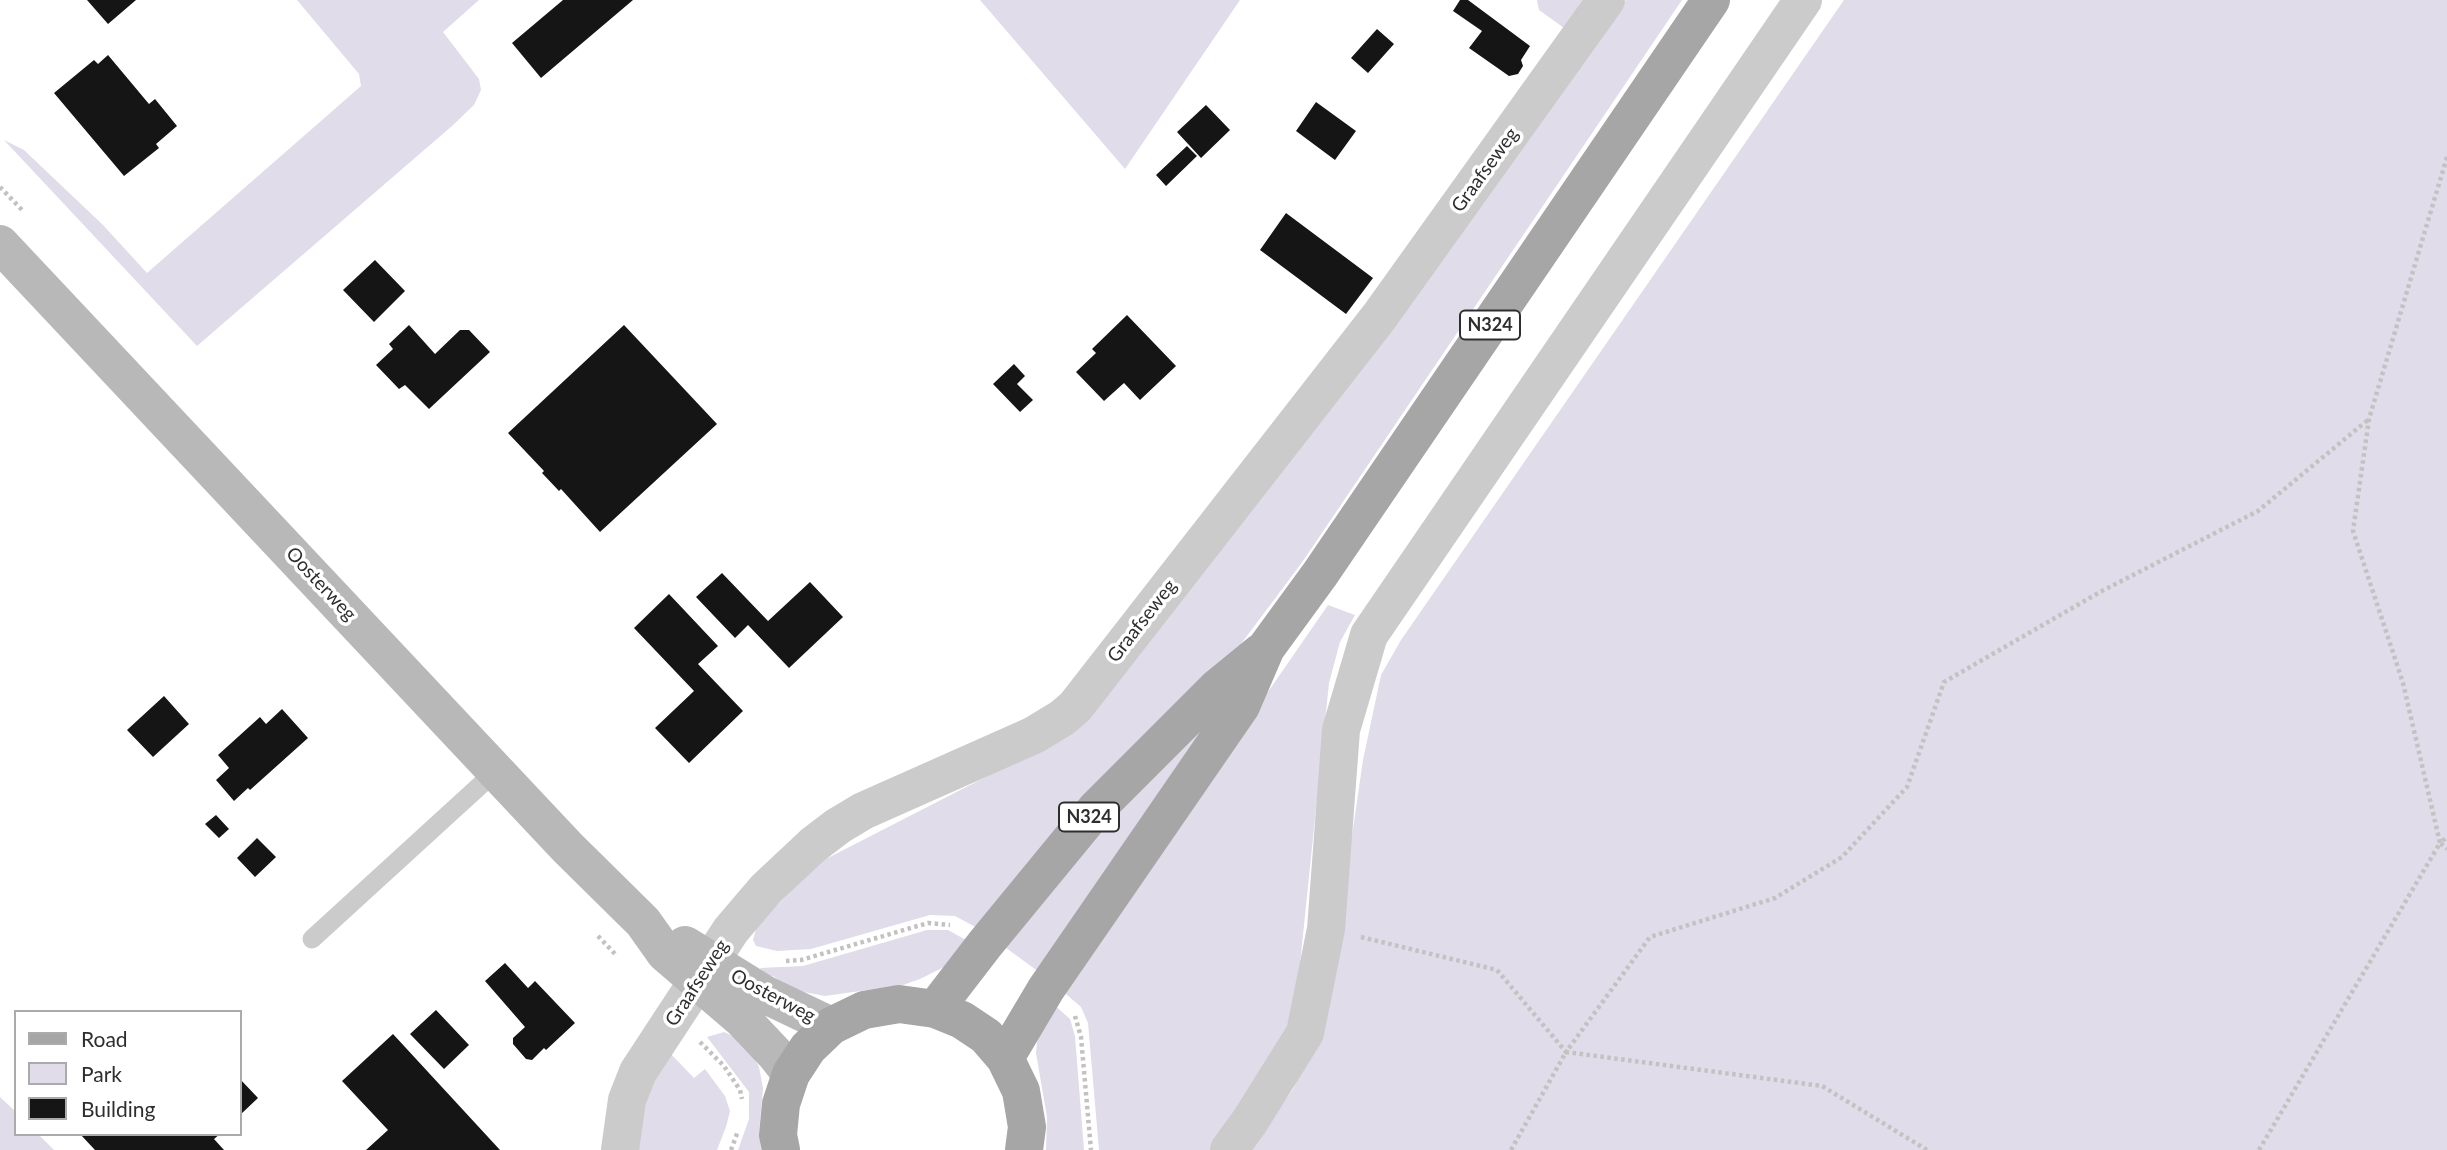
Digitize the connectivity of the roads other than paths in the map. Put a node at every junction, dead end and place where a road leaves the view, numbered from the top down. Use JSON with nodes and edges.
{"nodes":[{"id":1,"x":1606,"y":0,"type":"edge"},
{"id":2,"x":1711,"y":0,"type":"edge"},
{"id":3,"x":1803,"y":0,"type":"edge"},
{"id":4,"x":0,"y":244,"type":"edge"},
{"id":5,"x":1266,"y":648,"type":"junction"},
{"id":6,"x":497,"y":770,"type":"junction"},
{"id":7,"x":312,"y":939,"type":"dead end"},
{"id":8,"x":705,"y":972,"type":"junction"},
{"id":9,"x":935,"y":1009,"type":"junction"},
{"id":10,"x":831,"y":1026,"type":"junction"},
{"id":11,"x":1005,"y":1058,"type":"junction"},
{"id":12,"x":791,"y":1074,"type":"junction"},
{"id":13,"x":620,"y":1150,"type":"edge"},
{"id":14,"x":781,"y":1150,"type":"edge"},
{"id":15,"x":1024,"y":1150,"type":"edge"},
{"id":16,"x":1229,"y":1150,"type":"edge"}],
"edges":[{"from":1,"to":8,"type":"street","name":"Graafseweg"},
{"from":2,"to":5,"type":"main road","number":"N324"},
{"from":3,"to":16,"type":"street"},
{"from":4,"to":6,"type":"street","name":"Oosterweg"},
{"from":5,"to":9,"type":"main road","number":"N324"},
{"from":5,"to":11,"type":"main road","number":"N324"},
{"from":6,"to":7,"type":"lane"},
{"from":6,"to":8,"type":"street","name":"Oosterweg"},
{"from":8,"to":10,"type":"street","name":"Oosterweg"},
{"from":8,"to":12,"type":"street","name":"Oosterweg"},
{"from":8,"to":13,"type":"street","name":"Graafseweg"},
{"from":9,"to":10,"type":"main road"},
{"from":9,"to":11,"type":"main road"},
{"from":10,"to":12,"type":"main road"},
{"from":11,"to":15,"type":"main road"},
{"from":12,"to":14,"type":"main road"}]}
